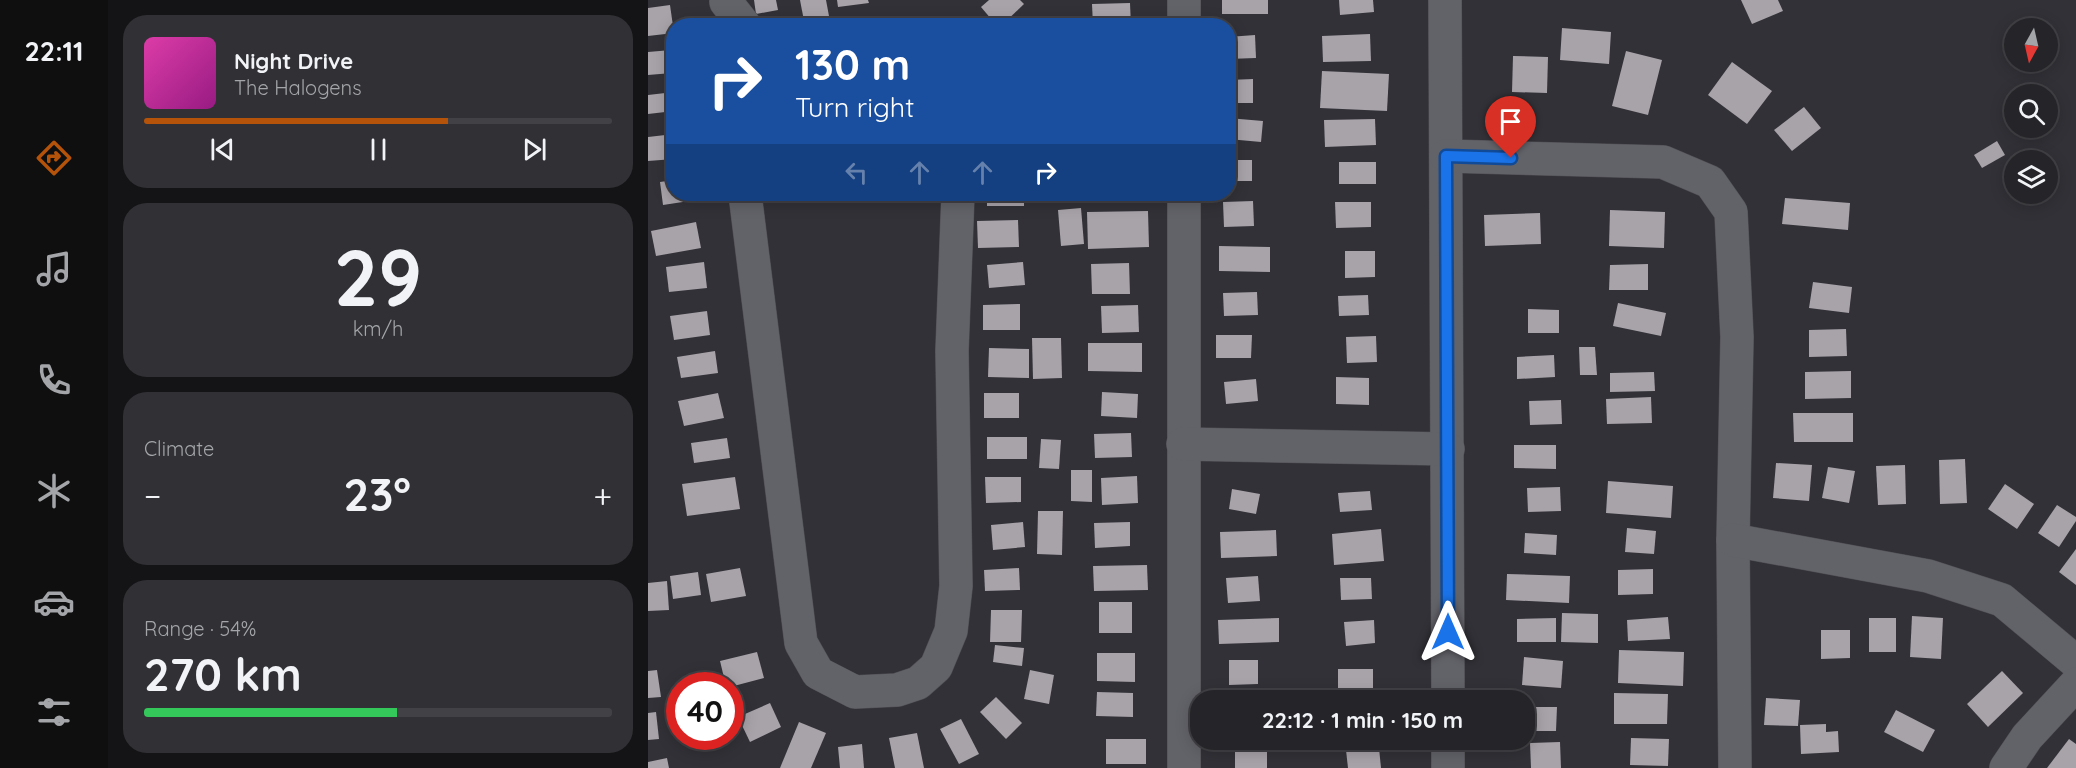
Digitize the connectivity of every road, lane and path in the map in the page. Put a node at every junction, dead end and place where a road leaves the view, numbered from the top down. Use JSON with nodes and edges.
{"nodes":[{"id":1,"x":1184,"y":0,"type":"edge"},
{"id":2,"x":1445,"y":0,"type":"edge"},
{"id":3,"x":1184,"y":18,"type":"edge"},
{"id":4,"x":1446,"y":156,"type":"junction"},
{"id":5,"x":746,"y":201,"type":"edge"},
{"id":6,"x":958,"y":201,"type":"edge"},
{"id":7,"x":1184,"y":201,"type":"edge"},
{"id":8,"x":1184,"y":444,"type":"junction"},
{"id":9,"x":1448,"y":449,"type":"junction"},
{"id":10,"x":1732,"y":540,"type":"junction"},
{"id":11,"x":2076,"y":662,"type":"edge"},
{"id":12,"x":2076,"y":684,"type":"edge"},
{"id":13,"x":1448,"y":690,"type":"edge"},
{"id":14,"x":1448,"y":750,"type":"edge"},
{"id":15,"x":1184,"y":768,"type":"edge"},
{"id":16,"x":1448,"y":768,"type":"edge"},
{"id":17,"x":1735,"y":768,"type":"edge"},
{"id":18,"x":2006,"y":768,"type":"edge"}],
"edges":[{"from":1,"to":3,"type":"street"},
{"from":2,"to":4,"type":"street"},
{"from":4,"to":9,"type":"street"},
{"from":4,"to":10,"type":"street"},
{"from":5,"to":6,"type":"street"},
{"from":7,"to":8,"type":"street"},
{"from":8,"to":9,"type":"street"},
{"from":8,"to":15,"type":"street"},
{"from":9,"to":13,"type":"street"},
{"from":10,"to":11,"type":"street"},
{"from":10,"to":17,"type":"street"},
{"from":12,"to":18,"type":"street"},
{"from":14,"to":16,"type":"street"}]}
